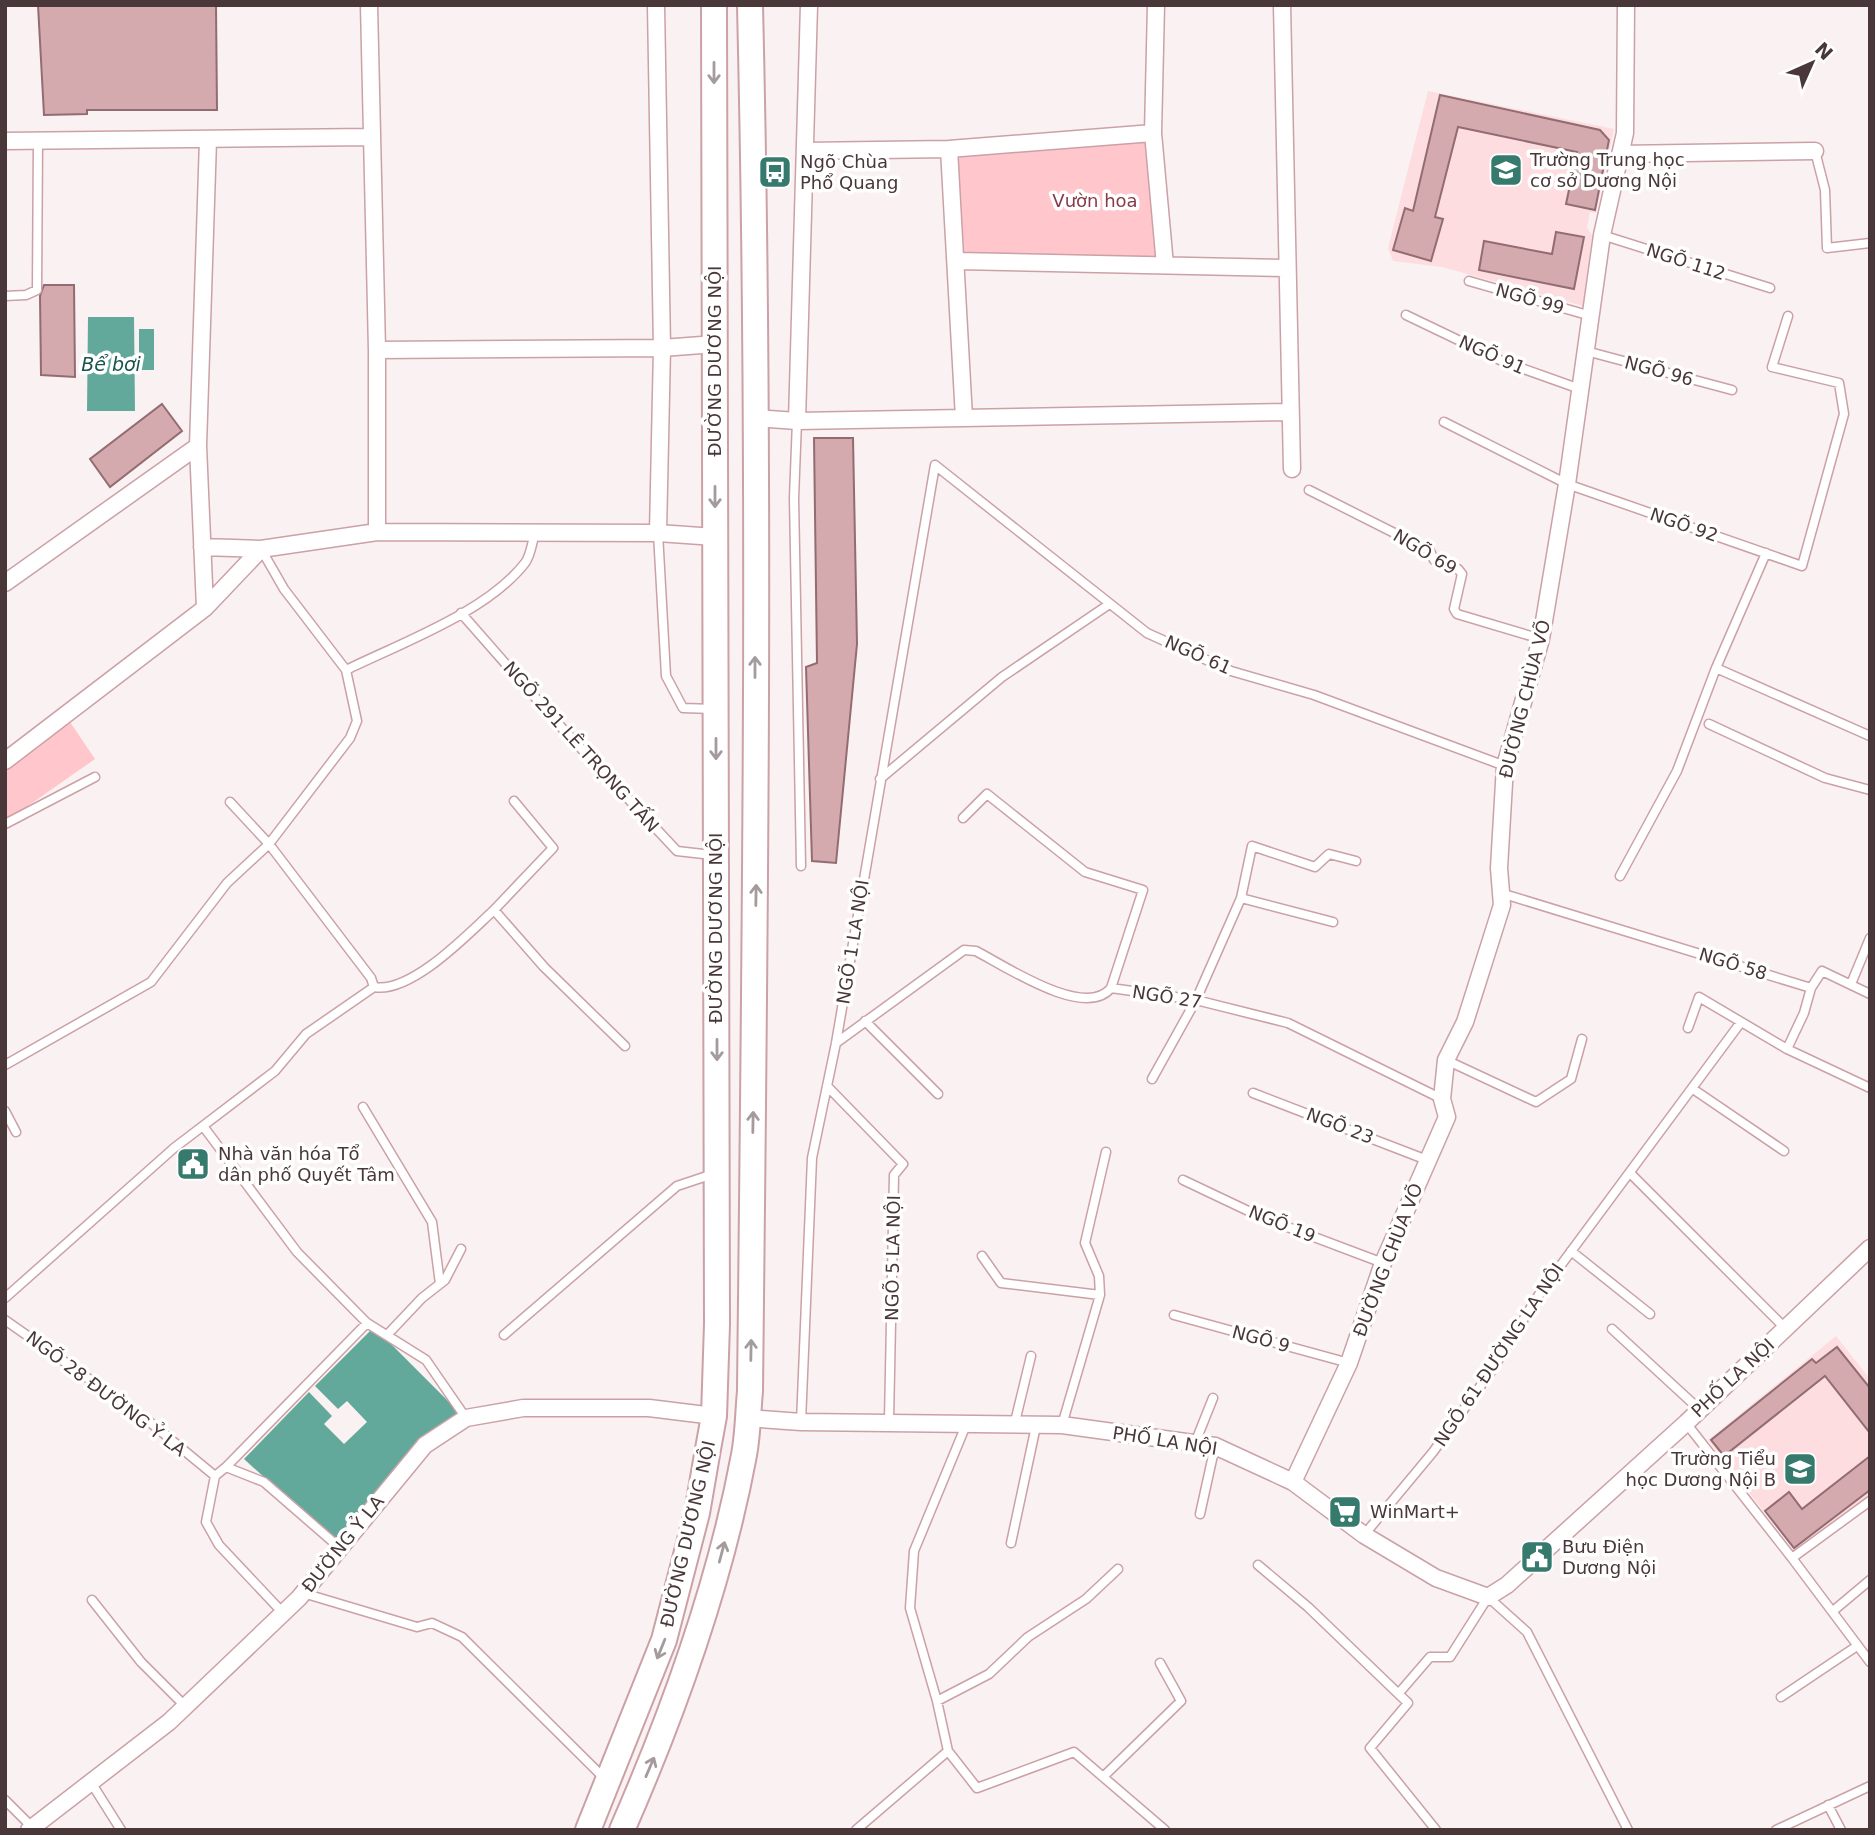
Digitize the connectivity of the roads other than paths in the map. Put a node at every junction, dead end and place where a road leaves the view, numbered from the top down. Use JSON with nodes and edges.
{"nodes":[{"id":1,"x":369,"y":5,"type":"edge"},
{"id":2,"x":656,"y":5,"type":"edge"},
{"id":3,"x":714,"y":5,"type":"edge"},
{"id":4,"x":750,"y":5,"type":"edge"},
{"id":5,"x":809,"y":5,"type":"edge"},
{"id":6,"x":1156,"y":5,"type":"edge"},
{"id":7,"x":1282,"y":5,"type":"edge"},
{"id":8,"x":1626,"y":5,"type":"edge"},
{"id":9,"x":1153,"y":133,"type":"junction"},
{"id":10,"x":370,"y":137,"type":"junction"},
{"id":11,"x":208,"y":140,"type":"junction"},
{"id":12,"x":5,"y":141,"type":"edge"},
{"id":13,"x":38,"y":141,"type":"junction"},
{"id":14,"x":949,"y":149,"type":"junction"},
{"id":15,"x":805,"y":151,"type":"junction"},
{"id":16,"x":1815,"y":151,"type":"joint"},
{"id":17,"x":1620,"y":154,"type":"junction"},
{"id":18,"x":1602,"y":235,"type":"junction"},
{"id":19,"x":1870,"y":243,"type":"edge"},
{"id":20,"x":957,"y":261,"type":"junction"},
{"id":21,"x":1165,"y":265,"type":"junction"},
{"id":22,"x":1287,"y":268,"type":"junction"},
{"id":23,"x":1469,"y":281,"type":"dead end"},
{"id":24,"x":1770,"y":288,"type":"dead end"},
{"id":25,"x":5,"y":296,"type":"edge"},
{"id":26,"x":1406,"y":315,"type":"dead end"},
{"id":27,"x":1788,"y":316,"type":"dead end"},
{"id":28,"x":1591,"y":317,"type":"junction"},
{"id":29,"x":715,"y":344,"type":"junction"},
{"id":30,"x":662,"y":348,"type":"junction"},
{"id":31,"x":377,"y":350,"type":"junction"},
{"id":32,"x":1586,"y":351,"type":"junction"},
{"id":33,"x":1580,"y":389,"type":"junction"},
{"id":34,"x":1732,"y":390,"type":"dead end"},
{"id":35,"x":1290,"y":412,"type":"junction"},
{"id":36,"x":755,"y":418,"type":"junction"},
{"id":37,"x":964,"y":418,"type":"junction"},
{"id":38,"x":797,"y":421,"type":"junction"},
{"id":39,"x":1444,"y":422,"type":"dead end"},
{"id":40,"x":198,"y":446,"type":"junction"},
{"id":41,"x":935,"y":465,"type":"joint"},
{"id":42,"x":1292,"y":469,"type":"dead end"},
{"id":43,"x":1567,"y":484,"type":"junction"},
{"id":44,"x":1309,"y":490,"type":"dead end"},
{"id":45,"x":377,"y":532,"type":"junction"},
{"id":46,"x":535,"y":533,"type":"junction"},
{"id":47,"x":658,"y":533,"type":"junction"},
{"id":48,"x":715,"y":537,"type":"junction"},
{"id":49,"x":202,"y":547,"type":"junction"},
{"id":50,"x":261,"y":549,"type":"junction"},
{"id":51,"x":1766,"y":553,"type":"junction"},
{"id":52,"x":5,"y":583,"type":"edge"},
{"id":53,"x":1108,"y":604,"type":"junction"},
{"id":54,"x":205,"y":608,"type":"junction"},
{"id":55,"x":461,"y":613,"type":"junction"},
{"id":56,"x":1541,"y":639,"type":"junction"},
{"id":57,"x":1716,"y":668,"type":"junction"},
{"id":58,"x":346,"y":670,"type":"junction"},
{"id":59,"x":716,"y":709,"type":"junction"},
{"id":60,"x":1709,"y":724,"type":"dead end"},
{"id":61,"x":1870,"y":736,"type":"edge"},
{"id":62,"x":5,"y":761,"type":"edge"},
{"id":63,"x":1505,"y":766,"type":"junction"},
{"id":64,"x":95,"y":777,"type":"dead end"},
{"id":65,"x":880,"y":779,"type":"junction"},
{"id":66,"x":1870,"y":790,"type":"edge"},
{"id":67,"x":513,"y":801,"type":"dead end"},
{"id":68,"x":230,"y":802,"type":"dead end"},
{"id":69,"x":964,"y":818,"type":"dead end"},
{"id":70,"x":5,"y":824,"type":"edge"},
{"id":71,"x":269,"y":844,"type":"junction"},
{"id":72,"x":716,"y":856,"type":"junction"},
{"id":73,"x":1356,"y":861,"type":"dead end"},
{"id":74,"x":801,"y":866,"type":"dead end"},
{"id":75,"x":1620,"y":876,"type":"dead end"},
{"id":76,"x":1504,"y":894,"type":"junction"},
{"id":77,"x":1241,"y":898,"type":"junction"},
{"id":78,"x":494,"y":910,"type":"junction"},
{"id":79,"x":1333,"y":922,"type":"dead end"},
{"id":80,"x":1870,"y":938,"type":"edge"},
{"id":81,"x":1851,"y":984,"type":"junction"},
{"id":82,"x":374,"y":987,"type":"junction"},
{"id":83,"x":1111,"y":988,"type":"junction"},
{"id":84,"x":1811,"y":988,"type":"junction"},
{"id":85,"x":1870,"y":994,"type":"edge"},
{"id":86,"x":1196,"y":1000,"type":"junction"},
{"id":87,"x":865,"y":1021,"type":"junction"},
{"id":88,"x":1741,"y":1021,"type":"junction"},
{"id":89,"x":1688,"y":1028,"type":"dead end"},
{"id":90,"x":1582,"y":1039,"type":"dead end"},
{"id":91,"x":836,"y":1043,"type":"junction"},
{"id":92,"x":625,"y":1046,"type":"dead end"},
{"id":93,"x":1787,"y":1049,"type":"junction"},
{"id":94,"x":1446,"y":1060,"type":"junction"},
{"id":95,"x":5,"y":1065,"type":"edge"},
{"id":96,"x":1152,"y":1079,"type":"dead end"},
{"id":97,"x":827,"y":1086,"type":"junction"},
{"id":98,"x":1870,"y":1088,"type":"edge"},
{"id":99,"x":1693,"y":1089,"type":"junction"},
{"id":100,"x":1253,"y":1093,"type":"dead end"},
{"id":101,"x":938,"y":1094,"type":"dead end"},
{"id":102,"x":1442,"y":1099,"type":"junction"},
{"id":103,"x":363,"y":1107,"type":"dead end"},
{"id":104,"x":5,"y":1111,"type":"edge"},
{"id":105,"x":203,"y":1126,"type":"junction"},
{"id":106,"x":16,"y":1132,"type":"dead end"},
{"id":107,"x":1784,"y":1150,"type":"dead end"},
{"id":108,"x":1106,"y":1152,"type":"dead end"},
{"id":109,"x":1427,"y":1160,"type":"junction"},
{"id":110,"x":717,"y":1173,"type":"junction"},
{"id":111,"x":1631,"y":1174,"type":"junction"},
{"id":112,"x":1183,"y":1180,"type":"dead end"},
{"id":113,"x":461,"y":1249,"type":"dead end"},
{"id":114,"x":1571,"y":1251,"type":"junction"},
{"id":115,"x":1868,"y":1253,"type":"edge"},
{"id":116,"x":982,"y":1256,"type":"dead end"},
{"id":117,"x":1382,"y":1263,"type":"junction"},
{"id":118,"x":440,"y":1284,"type":"junction"},
{"id":119,"x":1100,"y":1295,"type":"junction"},
{"id":120,"x":5,"y":1298,"type":"edge"},
{"id":121,"x":1650,"y":1314,"type":"dead end"},
{"id":122,"x":1174,"y":1315,"type":"dead end"},
{"id":123,"x":5,"y":1321,"type":"edge"},
{"id":124,"x":368,"y":1323,"type":"junction"},
{"id":125,"x":1612,"y":1329,"type":"dead end"},
{"id":126,"x":1786,"y":1329,"type":"junction"},
{"id":127,"x":387,"y":1335,"type":"junction"},
{"id":128,"x":504,"y":1335,"type":"dead end"},
{"id":129,"x":1031,"y":1356,"type":"dead end"},
{"id":130,"x":1349,"y":1363,"type":"junction"},
{"id":131,"x":1213,"y":1398,"type":"dead end"},
{"id":132,"x":1700,"y":1410,"type":"junction"},
{"id":133,"x":713,"y":1416,"type":"junction"},
{"id":134,"x":466,"y":1418,"type":"junction"},
{"id":135,"x":747,"y":1418,"type":"junction"},
{"id":136,"x":889,"y":1421,"type":"junction"},
{"id":137,"x":801,"y":1422,"type":"junction"},
{"id":138,"x":1686,"y":1423,"type":"junction"},
{"id":139,"x":966,"y":1425,"type":"junction"},
{"id":140,"x":1062,"y":1425,"type":"junction"},
{"id":141,"x":1014,"y":1426,"type":"junction"},
{"id":142,"x":1035,"y":1426,"type":"junction"},
{"id":143,"x":1195,"y":1443,"type":"junction"},
{"id":144,"x":1215,"y":1446,"type":"junction"},
{"id":145,"x":226,"y":1467,"type":"junction"},
{"id":146,"x":215,"y":1476,"type":"junction"},
{"id":147,"x":1293,"y":1482,"type":"junction"},
{"id":148,"x":1870,"y":1501,"type":"edge"},
{"id":149,"x":1200,"y":1514,"type":"dead end"},
{"id":150,"x":1364,"y":1535,"type":"junction"},
{"id":151,"x":1011,"y":1543,"type":"dead end"},
{"id":152,"x":340,"y":1548,"type":"junction"},
{"id":153,"x":1792,"y":1558,"type":"junction"},
{"id":154,"x":1258,"y":1565,"type":"dead end"},
{"id":155,"x":1118,"y":1569,"type":"dead end"},
{"id":156,"x":1870,"y":1580,"type":"edge"},
{"id":157,"x":303,"y":1593,"type":"junction"},
{"id":158,"x":1488,"y":1597,"type":"junction"},
{"id":159,"x":92,"y":1600,"type":"dead end"},
{"id":160,"x":1833,"y":1611,"type":"junction"},
{"id":161,"x":284,"y":1613,"type":"junction"},
{"id":162,"x":1857,"y":1646,"type":"junction"},
{"id":163,"x":1870,"y":1662,"type":"edge"},
{"id":164,"x":1160,"y":1663,"type":"dead end"},
{"id":165,"x":1398,"y":1693,"type":"junction"},
{"id":166,"x":1781,"y":1697,"type":"dead end"},
{"id":167,"x":937,"y":1701,"type":"junction"},
{"id":168,"x":186,"y":1707,"type":"junction"},
{"id":169,"x":948,"y":1751,"type":"junction"},
{"id":170,"x":1103,"y":1777,"type":"junction"},
{"id":171,"x":607,"y":1780,"type":"junction"},
{"id":172,"x":92,"y":1784,"type":"junction"},
{"id":173,"x":1870,"y":1786,"type":"edge"},
{"id":174,"x":5,"y":1800,"type":"edge"},
{"id":175,"x":1828,"y":1805,"type":"junction"},
{"id":176,"x":30,"y":1829,"type":"edge"},
{"id":177,"x":121,"y":1830,"type":"edge"},
{"id":178,"x":588,"y":1830,"type":"edge"},
{"id":179,"x":622,"y":1830,"type":"edge"},
{"id":180,"x":856,"y":1830,"type":"edge"},
{"id":181,"x":1165,"y":1830,"type":"edge"},
{"id":182,"x":1436,"y":1830,"type":"edge"},
{"id":183,"x":1628,"y":1830,"type":"edge"},
{"id":184,"x":1776,"y":1830,"type":"edge"},
{"id":185,"x":1841,"y":1830,"type":"edge"}],
"edges":[{"from":1,"to":10,"type":"street"},
{"from":2,"to":30,"type":"street"},
{"from":3,"to":29,"type":"main road","name":"ĐƯỜNG DƯƠNG NỘI","one_way":true},
{"from":4,"to":36,"type":"main road","name":"ĐƯỜNG DƯƠNG NỘI"},
{"from":5,"to":15,"type":"street"},
{"from":6,"to":9,"type":"street"},
{"from":7,"to":22,"type":"street"},
{"from":8,"to":17,"type":"street","name":"ĐƯỜNG CHÙA VÕ"},
{"from":9,"to":14,"type":"street"},
{"from":9,"to":21,"type":"street"},
{"from":10,"to":11,"type":"street"},
{"from":10,"to":31,"type":"street"},
{"from":11,"to":13,"type":"street"},
{"from":11,"to":40,"type":"street"},
{"from":12,"to":13,"type":"street"},
{"from":13,"to":25,"type":"lane"},
{"from":14,"to":15,"type":"street"},
{"from":14,"to":20,"type":"street"},
{"from":15,"to":38,"type":"street"},
{"from":16,"to":17,"type":"street"},
{"from":16,"to":19,"type":"lane"},
{"from":17,"to":18,"type":"street","name":"ĐƯỜNG CHÙA VÕ"},
{"from":18,"to":24,"type":"lane","name":"NGÕ 112"},
{"from":18,"to":28,"type":"street","name":"ĐƯỜNG CHÙA VÕ"},
{"from":20,"to":21,"type":"street"},
{"from":20,"to":37,"type":"street"},
{"from":21,"to":22,"type":"street"},
{"from":22,"to":35,"type":"street"},
{"from":23,"to":28,"type":"lane","name":"NGÕ 99"},
{"from":26,"to":33,"type":"lane","name":"NGÕ 91"},
{"from":27,"to":51,"type":"lane","name":"NGÕ 92"},
{"from":28,"to":32,"type":"street","name":"ĐƯỜNG CHÙA VÕ"},
{"from":29,"to":30,"type":"street"},
{"from":29,"to":48,"type":"main road","name":"ĐƯỜNG DƯƠNG NỘI","one_way":true},
{"from":30,"to":31,"type":"street"},
{"from":30,"to":47,"type":"street"},
{"from":31,"to":45,"type":"street"},
{"from":32,"to":33,"type":"street","name":"ĐƯỜNG CHÙA VÕ"},
{"from":32,"to":34,"type":"lane","name":"NGÕ 96"},
{"from":33,"to":43,"type":"street","name":"ĐƯỜNG CHÙA VÕ"},
{"from":35,"to":37,"type":"street"},
{"from":35,"to":42,"type":"street"},
{"from":36,"to":38,"type":"street"},
{"from":135,"to":36,"type":"main road","name":"ĐƯỜNG DƯƠNG NỘI","one_way":true},
{"from":37,"to":38,"type":"street"},
{"from":38,"to":74,"type":"lane"},
{"from":39,"to":43,"type":"lane","name":"NGÕ 92"},
{"from":40,"to":49,"type":"street"},
{"from":40,"to":52,"type":"street"},
{"from":41,"to":53,"type":"lane","name":"NGÕ 61"},
{"from":41,"to":65,"type":"lane","name":"NGÕ 1 LA NỘI"},
{"from":43,"to":51,"type":"lane","name":"NGÕ 92"},
{"from":43,"to":56,"type":"street","name":"ĐƯỜNG CHÙA VÕ"},
{"from":44,"to":56,"type":"lane","name":"NGÕ 69"},
{"from":45,"to":46,"type":"street"},
{"from":45,"to":50,"type":"street"},
{"from":46,"to":47,"type":"street"},
{"from":46,"to":55,"type":"lane"},
{"from":47,"to":48,"type":"street"},
{"from":47,"to":59,"type":"lane"},
{"from":48,"to":59,"type":"main road","name":"ĐƯỜNG DƯƠNG NỘI"},
{"from":49,"to":50,"type":"street"},
{"from":49,"to":54,"type":"street"},
{"from":50,"to":54,"type":"street"},
{"from":50,"to":58,"type":"lane"},
{"from":51,"to":57,"type":"lane"},
{"from":53,"to":63,"type":"lane","name":"NGÕ 61"},
{"from":53,"to":65,"type":"lane"},
{"from":54,"to":62,"type":"street"},
{"from":55,"to":58,"type":"lane"},
{"from":55,"to":72,"type":"lane","name":"NGÕ 291 LÊ TRỌNG TẤN"},
{"from":56,"to":63,"type":"street","name":"ĐƯỜNG CHÙA VÕ"},
{"from":57,"to":61,"type":"lane"},
{"from":57,"to":75,"type":"lane"},
{"from":58,"to":71,"type":"lane"},
{"from":59,"to":72,"type":"main road","name":"ĐƯỜNG DƯƠNG NỘI","one_way":true},
{"from":60,"to":66,"type":"lane"},
{"from":63,"to":76,"type":"street","name":"ĐƯỜNG CHÙA VÕ"},
{"from":64,"to":70,"type":"lane"},
{"from":65,"to":91,"type":"lane","name":"NGÕ 1 LA NỘI"},
{"from":67,"to":78,"type":"lane"},
{"from":68,"to":71,"type":"lane"},
{"from":69,"to":83,"type":"lane","name":"NGÕ 27"},
{"from":71,"to":82,"type":"lane"},
{"from":71,"to":95,"type":"lane"},
{"from":72,"to":110,"type":"main road","name":"ĐƯỜNG DƯƠNG NỘI","one_way":true},
{"from":73,"to":77,"type":"lane"},
{"from":76,"to":84,"type":"lane","name":"NGÕ 58"},
{"from":76,"to":94,"type":"street","name":"ĐƯỜNG CHÙA VÕ"},
{"from":77,"to":79,"type":"lane"},
{"from":77,"to":86,"type":"lane"},
{"from":78,"to":82,"type":"lane"},
{"from":78,"to":92,"type":"lane"},
{"from":80,"to":81,"type":"lane"},
{"from":81,"to":84,"type":"lane"},
{"from":81,"to":85,"type":"lane"},
{"from":82,"to":105,"type":"lane"},
{"from":83,"to":86,"type":"lane","name":"NGÕ 27"},
{"from":83,"to":87,"type":"lane"},
{"from":84,"to":93,"type":"lane"},
{"from":86,"to":96,"type":"lane"},
{"from":86,"to":102,"type":"lane","name":"NGÕ 27"},
{"from":87,"to":91,"type":"lane"},
{"from":87,"to":101,"type":"lane"},
{"from":88,"to":89,"type":"lane"},
{"from":88,"to":93,"type":"lane"},
{"from":88,"to":99,"type":"lane","name":"NGÕ 61 ĐƯỜNG LA NỘI"},
{"from":90,"to":94,"type":"lane"},
{"from":91,"to":97,"type":"lane","name":"NGÕ 1 LA NỘI"},
{"from":93,"to":98,"type":"lane"},
{"from":94,"to":102,"type":"street","name":"ĐƯỜNG CHÙA VÕ"},
{"from":97,"to":136,"type":"lane","name":"NGÕ 5 LA NỘI"},
{"from":97,"to":137,"type":"lane","name":"NGÕ 1 LA NỘI"},
{"from":99,"to":107,"type":"lane"},
{"from":99,"to":111,"type":"lane","name":"NGÕ 61 ĐƯỜNG LA NỘI"},
{"from":100,"to":109,"type":"lane","name":"NGÕ 23"},
{"from":102,"to":109,"type":"street","name":"ĐƯỜNG CHÙA VÕ"},
{"from":103,"to":118,"type":"lane"},
{"from":104,"to":106,"type":"lane"},
{"from":105,"to":120,"type":"lane"},
{"from":105,"to":124,"type":"lane"},
{"from":108,"to":119,"type":"lane"},
{"from":109,"to":117,"type":"street","name":"ĐƯỜNG CHÙA VÕ"},
{"from":110,"to":128,"type":"lane"},
{"from":110,"to":133,"type":"main road","name":"ĐƯỜNG DƯƠNG NỘI"},
{"from":111,"to":114,"type":"lane","name":"NGÕ 61 ĐƯỜNG LA NỘI"},
{"from":111,"to":126,"type":"lane"},
{"from":112,"to":117,"type":"lane","name":"NGÕ 19"},
{"from":113,"to":118,"type":"lane"},
{"from":114,"to":121,"type":"lane"},
{"from":114,"to":150,"type":"lane","name":"NGÕ 61 ĐƯỜNG LA NỘI"},
{"from":115,"to":126,"type":"street","name":"PHỐ LA NỘI"},
{"from":116,"to":119,"type":"lane"},
{"from":117,"to":130,"type":"street","name":"ĐƯỜNG CHÙA VÕ"},
{"from":118,"to":127,"type":"lane"},
{"from":119,"to":140,"type":"lane"},
{"from":122,"to":130,"type":"lane","name":"NGÕ 9"},
{"from":123,"to":146,"type":"lane","name":"NGÕ 28 ĐƯỜNG Ỷ LA"},
{"from":124,"to":127,"type":"lane"},
{"from":124,"to":145,"type":"lane"},
{"from":125,"to":132,"type":"lane"},
{"from":126,"to":132,"type":"street","name":"PHỐ LA NỘI"},
{"from":127,"to":134,"type":"lane"},
{"from":129,"to":141,"type":"lane"},
{"from":130,"to":147,"type":"street","name":"ĐƯỜNG CHÙA VÕ"},
{"from":131,"to":143,"type":"lane"},
{"from":132,"to":138,"type":"street","name":"PHỐ LA NỘI"},
{"from":133,"to":134,"type":"street","name":"ĐƯỜNG Ỷ LA"},
{"from":133,"to":135,"type":"main road"},
{"from":133,"to":171,"type":"main road","name":"ĐƯỜNG DƯƠNG NỘI","one_way":true},
{"from":134,"to":152,"type":"street","name":"ĐƯỜNG Ỷ LA"},
{"from":135,"to":137,"type":"street","name":"PHỐ LA NỘI"},
{"from":179,"to":135,"type":"main road","name":"ĐƯỜNG DƯƠNG NỘI","one_way":true},
{"from":136,"to":137,"type":"street","name":"PHỐ LA NỘI"},
{"from":136,"to":139,"type":"street","name":"PHỐ LA NỘI"},
{"from":138,"to":153,"type":"lane"},
{"from":138,"to":158,"type":"street","name":"PHỐ LA NỘI"},
{"from":139,"to":141,"type":"street","name":"PHỐ LA NỘI"},
{"from":139,"to":167,"type":"lane"},
{"from":140,"to":142,"type":"street","name":"PHỐ LA NỘI"},
{"from":140,"to":143,"type":"street","name":"PHỐ LA NỘI"},
{"from":141,"to":142,"type":"street","name":"PHỐ LA NỘI"},
{"from":142,"to":151,"type":"lane"},
{"from":143,"to":144,"type":"street","name":"PHỐ LA NỘI"},
{"from":144,"to":147,"type":"street","name":"PHỐ LA NỘI"},
{"from":144,"to":149,"type":"lane"},
{"from":145,"to":146,"type":"lane"},
{"from":145,"to":152,"type":"lane"},
{"from":146,"to":161,"type":"lane"},
{"from":147,"to":150,"type":"street","name":"PHỐ LA NỘI"},
{"from":148,"to":153,"type":"lane"},
{"from":150,"to":158,"type":"street","name":"PHỐ LA NỘI"},
{"from":152,"to":157,"type":"street","name":"ĐƯỜNG Ỷ LA"},
{"from":153,"to":160,"type":"lane"},
{"from":154,"to":165,"type":"lane"},
{"from":155,"to":167,"type":"lane"},
{"from":156,"to":160,"type":"lane"},
{"from":157,"to":161,"type":"street","name":"ĐƯỜNG Ỷ LA"},
{"from":157,"to":171,"type":"lane"},
{"from":158,"to":165,"type":"lane"},
{"from":158,"to":183,"type":"lane"},
{"from":159,"to":168,"type":"lane"},
{"from":160,"to":162,"type":"lane"},
{"from":161,"to":168,"type":"street","name":"ĐƯỜNG Ỷ LA"},
{"from":162,"to":163,"type":"lane"},
{"from":162,"to":166,"type":"lane"},
{"from":164,"to":170,"type":"lane"},
{"from":165,"to":182,"type":"lane"},
{"from":167,"to":169,"type":"lane"},
{"from":168,"to":172,"type":"street","name":"ĐƯỜNG Ỷ LA"},
{"from":169,"to":170,"type":"lane"},
{"from":169,"to":180,"type":"lane"},
{"from":170,"to":181,"type":"lane"},
{"from":171,"to":178,"type":"main road","name":"ĐƯỜNG DƯƠNG NỘI"},
{"from":172,"to":176,"type":"street","name":"ĐƯỜNG Ỷ LA"},
{"from":172,"to":177,"type":"lane"},
{"from":173,"to":175,"type":"lane"},
{"from":174,"to":176,"type":"lane"},
{"from":175,"to":184,"type":"lane"},
{"from":175,"to":185,"type":"lane"}]}
